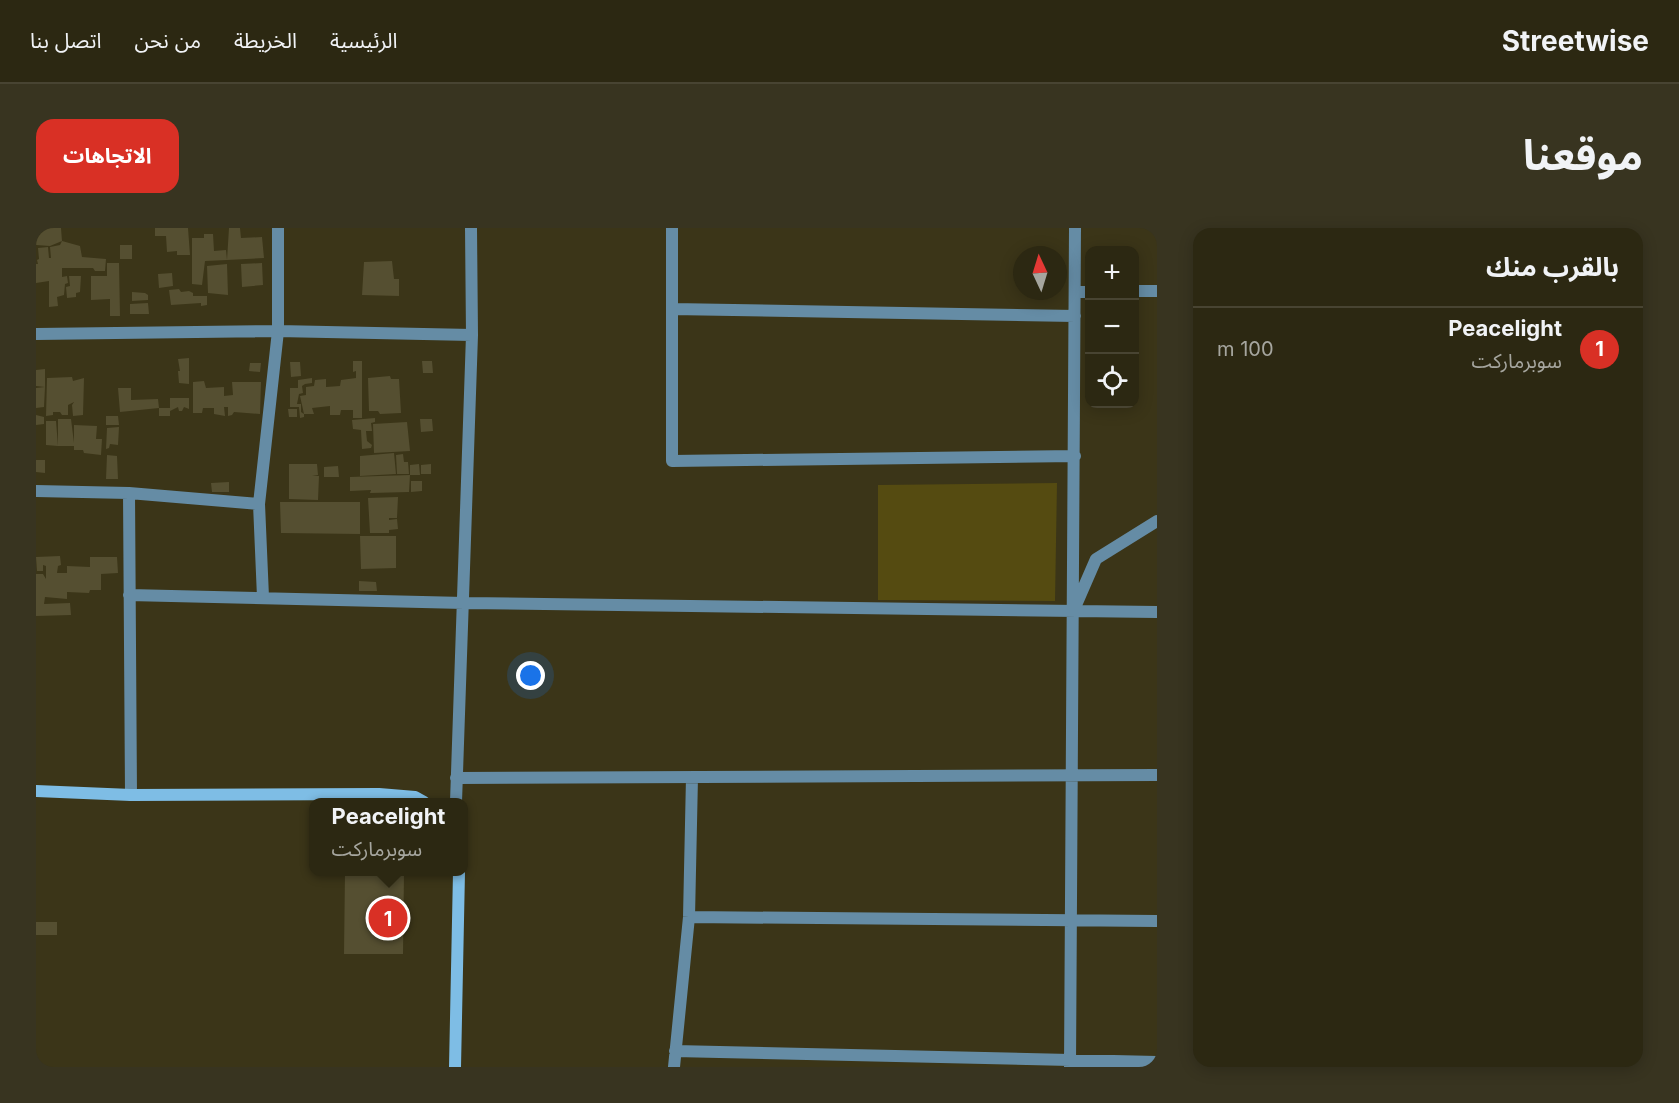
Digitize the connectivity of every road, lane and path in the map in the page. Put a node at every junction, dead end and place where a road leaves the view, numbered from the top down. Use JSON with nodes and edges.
{"nodes":[{"id":1,"x":278,"y":228,"type":"edge"},
{"id":2,"x":471,"y":228,"type":"edge"},
{"id":3,"x":672,"y":228,"type":"edge"},
{"id":4,"x":1075,"y":228,"type":"edge"},
{"id":5,"x":1139,"y":291,"type":"edge"},
{"id":6,"x":1157,"y":291,"type":"edge"},
{"id":7,"x":1075,"y":292,"type":"junction"},
{"id":8,"x":1085,"y":292,"type":"edge"},
{"id":9,"x":672,"y":309,"type":"junction"},
{"id":10,"x":1075,"y":316,"type":"junction"},
{"id":11,"x":278,"y":331,"type":"junction"},
{"id":12,"x":36,"y":334,"type":"edge"},
{"id":13,"x":472,"y":334,"type":"junction"},
{"id":14,"x":1075,"y":456,"type":"junction"},
{"id":15,"x":36,"y":491,"type":"edge"},
{"id":16,"x":129,"y":493,"type":"junction"},
{"id":17,"x":260,"y":504,"type":"junction"},
{"id":18,"x":1157,"y":521,"type":"edge"},
{"id":19,"x":129,"y":595,"type":"junction"},
{"id":20,"x":263,"y":597,"type":"junction"},
{"id":21,"x":464,"y":603,"type":"junction"},
{"id":22,"x":1074,"y":611,"type":"junction"},
{"id":23,"x":1157,"y":612,"type":"edge"},
{"id":24,"x":1157,"y":775,"type":"edge"},
{"id":25,"x":1071,"y":776,"type":"junction"},
{"id":26,"x":692,"y":777,"type":"junction"},
{"id":27,"x":456,"y":778,"type":"junction"},
{"id":28,"x":36,"y":790,"type":"edge"},
{"id":29,"x":131,"y":795,"type":"junction"},
{"id":30,"x":417,"y":798,"type":"edge"},
{"id":31,"x":456,"y":798,"type":"edge"},
{"id":32,"x":459,"y":876,"type":"edge"},
{"id":33,"x":689,"y":917,"type":"junction"},
{"id":34,"x":1071,"y":921,"type":"junction"},
{"id":35,"x":1157,"y":921,"type":"edge"},
{"id":36,"x":675,"y":1052,"type":"junction"},
{"id":37,"x":1157,"y":1062,"type":"edge"},
{"id":38,"x":1070,"y":1064,"type":"edge"},
{"id":39,"x":455,"y":1067,"type":"edge"},
{"id":40,"x":674,"y":1067,"type":"edge"}],
"edges":[{"from":1,"to":11,"type":"street"},
{"from":2,"to":13,"type":"street"},
{"from":3,"to":9,"type":"street"},
{"from":4,"to":7,"type":"street"},
{"from":5,"to":6,"type":"street"},
{"from":7,"to":8,"type":"street"},
{"from":7,"to":10,"type":"street"},
{"from":9,"to":10,"type":"street"},
{"from":9,"to":14,"type":"street"},
{"from":10,"to":14,"type":"street"},
{"from":11,"to":12,"type":"street"},
{"from":11,"to":13,"type":"street"},
{"from":11,"to":17,"type":"street"},
{"from":13,"to":21,"type":"street"},
{"from":14,"to":22,"type":"street"},
{"from":15,"to":16,"type":"street"},
{"from":16,"to":17,"type":"street"},
{"from":16,"to":19,"type":"street"},
{"from":17,"to":20,"type":"street"},
{"from":18,"to":22,"type":"street"},
{"from":19,"to":20,"type":"street"},
{"from":19,"to":29,"type":"street"},
{"from":20,"to":21,"type":"street"},
{"from":21,"to":22,"type":"street"},
{"from":21,"to":27,"type":"street"},
{"from":22,"to":23,"type":"street"},
{"from":22,"to":25,"type":"street"},
{"from":24,"to":25,"type":"street"},
{"from":25,"to":26,"type":"street"},
{"from":25,"to":34,"type":"street"},
{"from":26,"to":27,"type":"street"},
{"from":26,"to":33,"type":"street"},
{"from":27,"to":31,"type":"street"},
{"from":28,"to":29,"type":"street"},
{"from":29,"to":30,"type":"street"},
{"from":32,"to":39,"type":"street"},
{"from":33,"to":34,"type":"street"},
{"from":33,"to":36,"type":"street"},
{"from":34,"to":35,"type":"street"},
{"from":34,"to":38,"type":"street"},
{"from":36,"to":38,"type":"street"},
{"from":36,"to":40,"type":"street"},
{"from":37,"to":38,"type":"street"}]}
